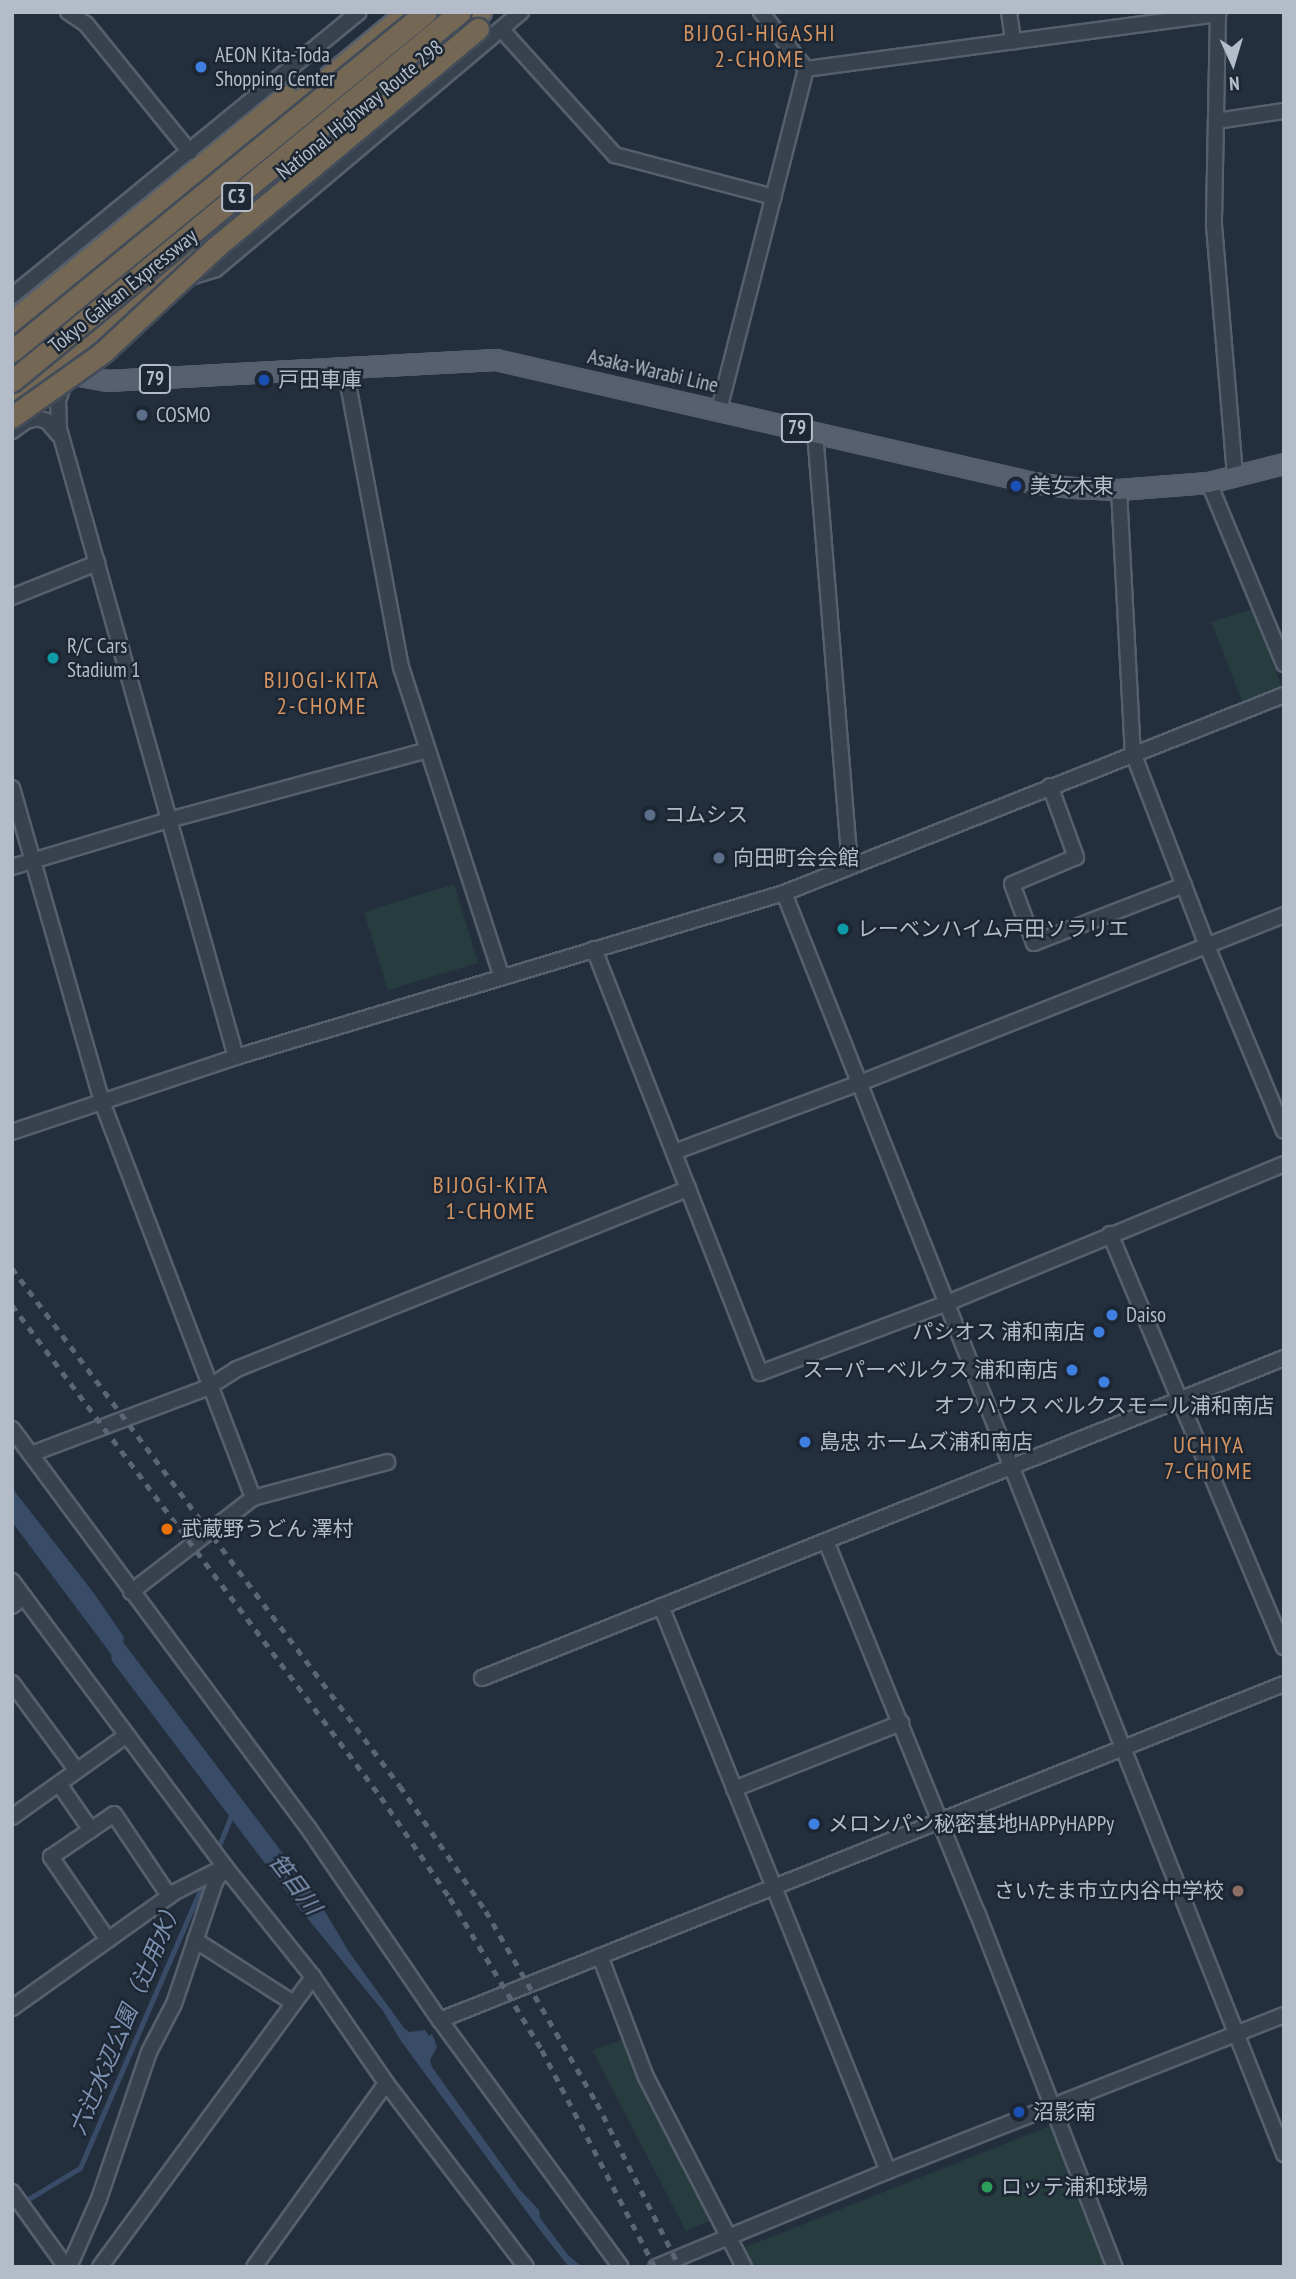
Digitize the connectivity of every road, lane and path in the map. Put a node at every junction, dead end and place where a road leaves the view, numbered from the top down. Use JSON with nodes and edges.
{"nodes":[{"id":1,"x":68,"y":12,"type":"edge"},
{"id":2,"x":359,"y":12,"type":"edge"},
{"id":3,"x":392,"y":12,"type":"edge"},
{"id":4,"x":408,"y":12,"type":"edge"},
{"id":5,"x":426,"y":12,"type":"edge"},
{"id":6,"x":460,"y":12,"type":"edge"},
{"id":7,"x":521,"y":12,"type":"edge"},
{"id":8,"x":761,"y":12,"type":"edge"},
{"id":9,"x":1009,"y":12,"type":"edge"},
{"id":10,"x":1218,"y":13,"type":"edge"},
{"id":11,"x":479,"y":20,"type":"edge"},
{"id":12,"x":499,"y":20,"type":"edge"},
{"id":13,"x":1013,"y":42,"type":"junction"},
{"id":14,"x":806,"y":69,"type":"junction"},
{"id":15,"x":1284,"y":111,"type":"edge"},
{"id":16,"x":1216,"y":121,"type":"junction"},
{"id":17,"x":190,"y":152,"type":"junction"},
{"id":18,"x":774,"y":197,"type":"junction"},
{"id":19,"x":141,"y":291,"type":"junction"},
{"id":20,"x":12,"y":296,"type":"edge"},
{"id":21,"x":13,"y":338,"type":"edge"},
{"id":22,"x":352,"y":367,"type":"junction"},
{"id":23,"x":59,"y":369,"type":"junction"},
{"id":24,"x":12,"y":381,"type":"edge"},
{"id":25,"x":12,"y":395,"type":"edge"},
{"id":26,"x":719,"y":410,"type":"junction"},
{"id":27,"x":12,"y":417,"type":"edge"},
{"id":28,"x":12,"y":432,"type":"edge"},
{"id":29,"x":815,"y":432,"type":"junction"},
{"id":30,"x":64,"y":450,"type":"junction"},
{"id":31,"x":1284,"y":464,"type":"edge"},
{"id":32,"x":1236,"y":477,"type":"junction"},
{"id":33,"x":1209,"y":483,"type":"junction"},
{"id":34,"x":1119,"y":490,"type":"junction"},
{"id":35,"x":97,"y":563,"type":"junction"},
{"id":36,"x":12,"y":597,"type":"edge"},
{"id":37,"x":1284,"y":664,"type":"edge"},
{"id":38,"x":1284,"y":695,"type":"edge"},
{"id":39,"x":428,"y":750,"type":"junction"},
{"id":40,"x":1133,"y":754,"type":"junction"},
{"id":41,"x":1050,"y":786,"type":"junction"},
{"id":42,"x":12,"y":789,"type":"edge"},
{"id":43,"x":169,"y":820,"type":"junction"},
{"id":44,"x":34,"y":861,"type":"junction"},
{"id":45,"x":850,"y":865,"type":"junction"},
{"id":46,"x":12,"y":867,"type":"edge"},
{"id":47,"x":1184,"y":885,"type":"junction"},
{"id":48,"x":784,"y":892,"type":"junction"},
{"id":49,"x":1284,"y":915,"type":"edge"},
{"id":50,"x":1207,"y":946,"type":"junction"},
{"id":51,"x":594,"y":950,"type":"junction"},
{"id":52,"x":502,"y":977,"type":"junction"},
{"id":53,"x":236,"y":1057,"type":"junction"},
{"id":54,"x":860,"y":1083,"type":"junction"},
{"id":55,"x":102,"y":1102,"type":"junction"},
{"id":56,"x":1284,"y":1131,"type":"edge"},
{"id":57,"x":12,"y":1132,"type":"edge"},
{"id":58,"x":674,"y":1152,"type":"junction"},
{"id":59,"x":1284,"y":1164,"type":"edge"},
{"id":60,"x":688,"y":1189,"type":"junction"},
{"id":61,"x":1110,"y":1234,"type":"junction"},
{"id":62,"x":947,"y":1303,"type":"junction"},
{"id":63,"x":1284,"y":1358,"type":"edge"},
{"id":64,"x":209,"y":1387,"type":"junction"},
{"id":65,"x":1178,"y":1400,"type":"junction"},
{"id":66,"x":12,"y":1429,"type":"edge"},
{"id":67,"x":32,"y":1454,"type":"junction"},
{"id":68,"x":387,"y":1462,"type":"dead end"},
{"id":69,"x":1012,"y":1466,"type":"junction"},
{"id":70,"x":253,"y":1499,"type":"junction"},
{"id":71,"x":826,"y":1541,"type":"junction"},
{"id":72,"x":12,"y":1581,"type":"edge"},
{"id":73,"x":131,"y":1592,"type":"junction"},
{"id":74,"x":24,"y":1597,"type":"junction"},
{"id":75,"x":12,"y":1606,"type":"edge"},
{"id":76,"x":661,"y":1606,"type":"junction"},
{"id":77,"x":1284,"y":1647,"type":"edge"},
{"id":78,"x":482,"y":1678,"type":"dead end"},
{"id":79,"x":12,"y":1683,"type":"edge"},
{"id":80,"x":1284,"y":1684,"type":"edge"},
{"id":81,"x":901,"y":1723,"type":"junction"},
{"id":82,"x":127,"y":1735,"type":"junction"},
{"id":83,"x":1124,"y":1747,"type":"junction"},
{"id":84,"x":77,"y":1771,"type":"junction"},
{"id":85,"x":59,"y":1784,"type":"junction"},
{"id":86,"x":734,"y":1789,"type":"junction"},
{"id":87,"x":12,"y":1817,"type":"edge"},
{"id":88,"x":940,"y":1820,"type":"junction"},
{"id":89,"x":91,"y":1830,"type":"junction"},
{"id":90,"x":225,"y":1867,"type":"junction"},
{"id":91,"x":773,"y":1887,"type":"junction"},
{"id":92,"x":169,"y":1896,"type":"junction"},
{"id":93,"x":108,"y":1940,"type":"junction"},
{"id":94,"x":195,"y":1940,"type":"junction"},
{"id":95,"x":600,"y":1956,"type":"junction"},
{"id":96,"x":313,"y":1976,"type":"junction"},
{"id":97,"x":293,"y":2003,"type":"junction"},
{"id":98,"x":12,"y":2008,"type":"edge"},
{"id":99,"x":1284,"y":2015,"type":"edge"},
{"id":100,"x":440,"y":2020,"type":"junction"},
{"id":101,"x":1236,"y":2034,"type":"junction"},
{"id":102,"x":387,"y":2083,"type":"junction"},
{"id":103,"x":1051,"y":2105,"type":"junction"},
{"id":104,"x":1284,"y":2154,"type":"edge"},
{"id":105,"x":888,"y":2171,"type":"junction"},
{"id":106,"x":12,"y":2192,"type":"edge"},
{"id":107,"x":728,"y":2235,"type":"junction"},
{"id":108,"x":67,"y":2267,"type":"edge"},
{"id":109,"x":100,"y":2267,"type":"edge"},
{"id":110,"x":254,"y":2267,"type":"edge"},
{"id":111,"x":526,"y":2267,"type":"edge"},
{"id":112,"x":621,"y":2267,"type":"edge"},
{"id":113,"x":656,"y":2267,"type":"edge"},
{"id":114,"x":744,"y":2267,"type":"edge"},
{"id":115,"x":1115,"y":2267,"type":"edge"}],
"edges":[{"from":1,"to":17,"type":"street"},
{"from":2,"to":17,"type":"street"},
{"from":3,"to":21,"type":"highway"},
{"from":4,"to":21,"type":"highway","name":"National Highway Route 298"},
{"from":5,"to":21,"type":"highway","name":"Tokyo Gaikan Expressway","number":"C3","bridge":true},
{"from":6,"to":24,"type":"highway","name":"Tokyo Gaikan Expressway","number":"C3","bridge":true},
{"from":7,"to":12,"type":"street"},
{"from":8,"to":14,"type":"street"},
{"from":9,"to":13,"type":"street"},
{"from":10,"to":13,"type":"street"},
{"from":10,"to":16,"type":"street"},
{"from":11,"to":12,"type":"highway"},
{"from":11,"to":19,"type":"highway","name":"National Highway Route 298"},
{"from":11,"to":27,"type":"highway","bridge":true},
{"from":12,"to":18,"type":"street"},
{"from":12,"to":19,"type":"street"},
{"from":13,"to":14,"type":"street"},
{"from":14,"to":18,"type":"street"},
{"from":15,"to":16,"type":"street"},
{"from":16,"to":32,"type":"street"},
{"from":17,"to":20,"type":"street"},
{"from":18,"to":26,"type":"street"},
{"from":19,"to":23,"type":"highway","name":"National Highway Route 298"},
{"from":21,"to":23,"type":"main road","name":"Asaka-Warabi Line","number":"79"},
{"from":22,"to":23,"type":"main road","name":"Asaka-Warabi Line","number":"79"},
{"from":22,"to":26,"type":"main road","name":"Asaka-Warabi Line","number":"79"},
{"from":22,"to":39,"type":"street"},
{"from":23,"to":25,"type":"highway","name":"National Highway Route 298"},
{"from":23,"to":30,"type":"street"},
{"from":26,"to":29,"type":"main road","name":"Asaka-Warabi Line","number":"79"},
{"from":28,"to":30,"type":"street"},
{"from":29,"to":34,"type":"main road","name":"Asaka-Warabi Line","number":"79"},
{"from":29,"to":45,"type":"street"},
{"from":30,"to":35,"type":"street"},
{"from":31,"to":32,"type":"main road","name":"Asaka-Warabi Line","number":"79"},
{"from":32,"to":33,"type":"main road","name":"Asaka-Warabi Line","number":"79"},
{"from":33,"to":34,"type":"main road","name":"Asaka-Warabi Line","number":"79"},
{"from":33,"to":37,"type":"street"},
{"from":34,"to":40,"type":"street"},
{"from":35,"to":36,"type":"street"},
{"from":35,"to":43,"type":"street"},
{"from":38,"to":40,"type":"street"},
{"from":39,"to":43,"type":"street"},
{"from":39,"to":52,"type":"street"},
{"from":40,"to":41,"type":"street"},
{"from":40,"to":47,"type":"street"},
{"from":41,"to":45,"type":"street"},
{"from":41,"to":47,"type":"street"},
{"from":42,"to":44,"type":"street"},
{"from":43,"to":44,"type":"street"},
{"from":43,"to":53,"type":"street"},
{"from":44,"to":46,"type":"street"},
{"from":44,"to":55,"type":"street"},
{"from":45,"to":48,"type":"street"},
{"from":47,"to":50,"type":"street"},
{"from":48,"to":51,"type":"street"},
{"from":48,"to":54,"type":"street"},
{"from":49,"to":50,"type":"street"},
{"from":50,"to":54,"type":"street"},
{"from":50,"to":56,"type":"street"},
{"from":51,"to":52,"type":"street"},
{"from":51,"to":58,"type":"street"},
{"from":52,"to":53,"type":"street"},
{"from":53,"to":55,"type":"street"},
{"from":54,"to":58,"type":"street"},
{"from":54,"to":62,"type":"street"},
{"from":55,"to":57,"type":"street"},
{"from":55,"to":64,"type":"street"},
{"from":58,"to":60,"type":"street"},
{"from":59,"to":61,"type":"street"},
{"from":60,"to":62,"type":"street"},
{"from":60,"to":64,"type":"street"},
{"from":61,"to":62,"type":"street"},
{"from":61,"to":65,"type":"street"},
{"from":62,"to":69,"type":"street"},
{"from":63,"to":65,"type":"street"},
{"from":64,"to":67,"type":"street"},
{"from":64,"to":70,"type":"street"},
{"from":65,"to":69,"type":"street"},
{"from":65,"to":77,"type":"street"},
{"from":66,"to":67,"type":"street"},
{"from":67,"to":73,"type":"street"},
{"from":68,"to":70,"type":"street"},
{"from":69,"to":71,"type":"street"},
{"from":69,"to":83,"type":"street"},
{"from":70,"to":73,"type":"street"},
{"from":71,"to":76,"type":"street"},
{"from":71,"to":81,"type":"street"},
{"from":72,"to":74,"type":"street"},
{"from":73,"to":100,"type":"street"},
{"from":74,"to":75,"type":"street"},
{"from":74,"to":82,"type":"street"},
{"from":76,"to":78,"type":"street"},
{"from":76,"to":86,"type":"street"},
{"from":79,"to":84,"type":"street"},
{"from":80,"to":83,"type":"street"},
{"from":81,"to":86,"type":"street"},
{"from":81,"to":88,"type":"street"},
{"from":82,"to":84,"type":"street"},
{"from":82,"to":90,"type":"street"},
{"from":83,"to":88,"type":"street"},
{"from":83,"to":101,"type":"street"},
{"from":84,"to":85,"type":"street"},
{"from":85,"to":87,"type":"street"},
{"from":85,"to":89,"type":"street"},
{"from":86,"to":91,"type":"street"},
{"from":88,"to":91,"type":"street"},
{"from":88,"to":103,"type":"street"},
{"from":89,"to":92,"type":"street"},
{"from":89,"to":93,"type":"street"},
{"from":90,"to":92,"type":"street"},
{"from":90,"to":94,"type":"street"},
{"from":90,"to":96,"type":"street"},
{"from":91,"to":95,"type":"street"},
{"from":91,"to":105,"type":"street"},
{"from":92,"to":93,"type":"street"},
{"from":93,"to":98,"type":"street"},
{"from":94,"to":97,"type":"street"},
{"from":94,"to":108,"type":"street"},
{"from":95,"to":100,"type":"street"},
{"from":95,"to":107,"type":"street"},
{"from":96,"to":97,"type":"street"},
{"from":96,"to":102,"type":"street"},
{"from":97,"to":109,"type":"street"},
{"from":99,"to":101,"type":"street"},
{"from":100,"to":112,"type":"street"},
{"from":101,"to":103,"type":"street"},
{"from":101,"to":104,"type":"street"},
{"from":102,"to":110,"type":"street"},
{"from":102,"to":111,"type":"street"},
{"from":103,"to":105,"type":"street"},
{"from":103,"to":115,"type":"street"},
{"from":105,"to":107,"type":"street"},
{"from":106,"to":108,"type":"street"},
{"from":107,"to":113,"type":"street"},
{"from":107,"to":114,"type":"street"}]}
